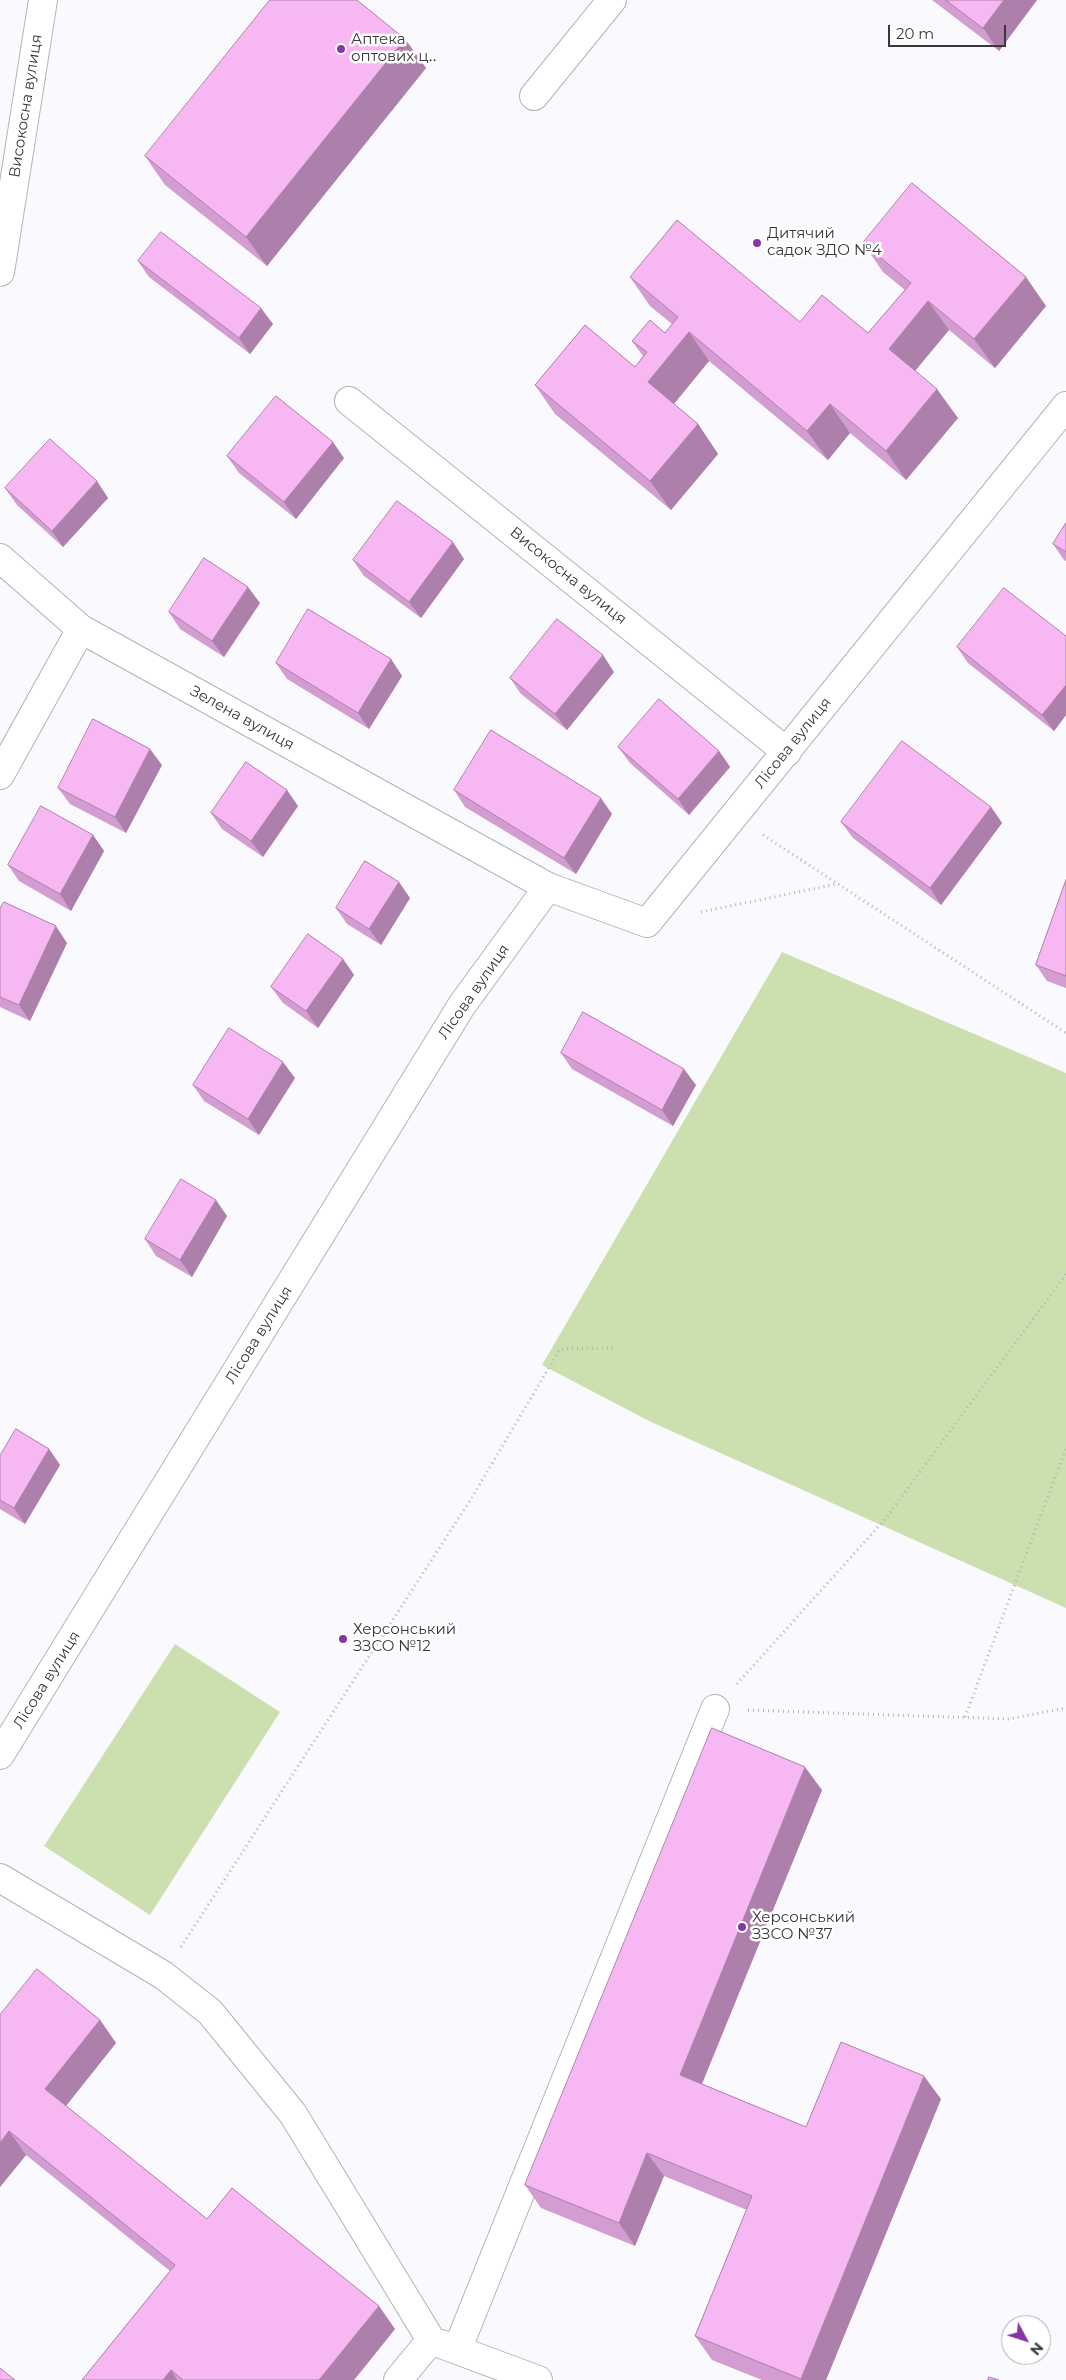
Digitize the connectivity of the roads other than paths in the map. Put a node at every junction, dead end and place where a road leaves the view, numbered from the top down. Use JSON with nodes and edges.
{"nodes":[{"id":1,"x":43,"y":0,"type":"edge"},
{"id":2,"x":612,"y":0,"type":"edge"},
{"id":3,"x":534,"y":96,"type":"dead end"},
{"id":4,"x":0,"y":272,"type":"edge"},
{"id":5,"x":349,"y":401,"type":"dead end"},
{"id":6,"x":1066,"y":406,"type":"edge"},
{"id":7,"x":0,"y":558,"type":"edge"},
{"id":8,"x":81,"y":629,"type":"junction"},
{"id":9,"x":787,"y":752,"type":"junction"},
{"id":10,"x":0,"y":775,"type":"edge"},
{"id":11,"x":548,"y":887,"type":"junction"},
{"id":12,"x":715,"y":1709,"type":"road end"},
{"id":13,"x":0,"y":1755,"type":"edge"},
{"id":14,"x":0,"y":1878,"type":"edge"},
{"id":15,"x":431,"y":2340,"type":"junction"},
{"id":16,"x":457,"y":2350,"type":"junction"},
{"id":17,"x":398,"y":2380,"type":"edge"},
{"id":18,"x":538,"y":2380,"type":"edge"}],
"edges":[{"from":1,"to":4,"type":"street","name":"Високосна вулиця"},
{"from":2,"to":3,"type":"street"},
{"from":5,"to":9,"type":"street","name":"Високосна вулиця"},
{"from":6,"to":9,"type":"street","name":"Лісова вулиця"},
{"from":7,"to":8,"type":"street"},
{"from":8,"to":10,"type":"street"},
{"from":8,"to":11,"type":"street","name":"Зелена вулиця"},
{"from":9,"to":11,"type":"street","name":"Лісова вулиця"},
{"from":11,"to":13,"type":"street","name":"Лісова вулиця"},
{"from":12,"to":16,"type":"street"},
{"from":14,"to":15,"type":"street"},
{"from":15,"to":16,"type":"street"},
{"from":15,"to":17,"type":"street"},
{"from":16,"to":18,"type":"street"}]}
